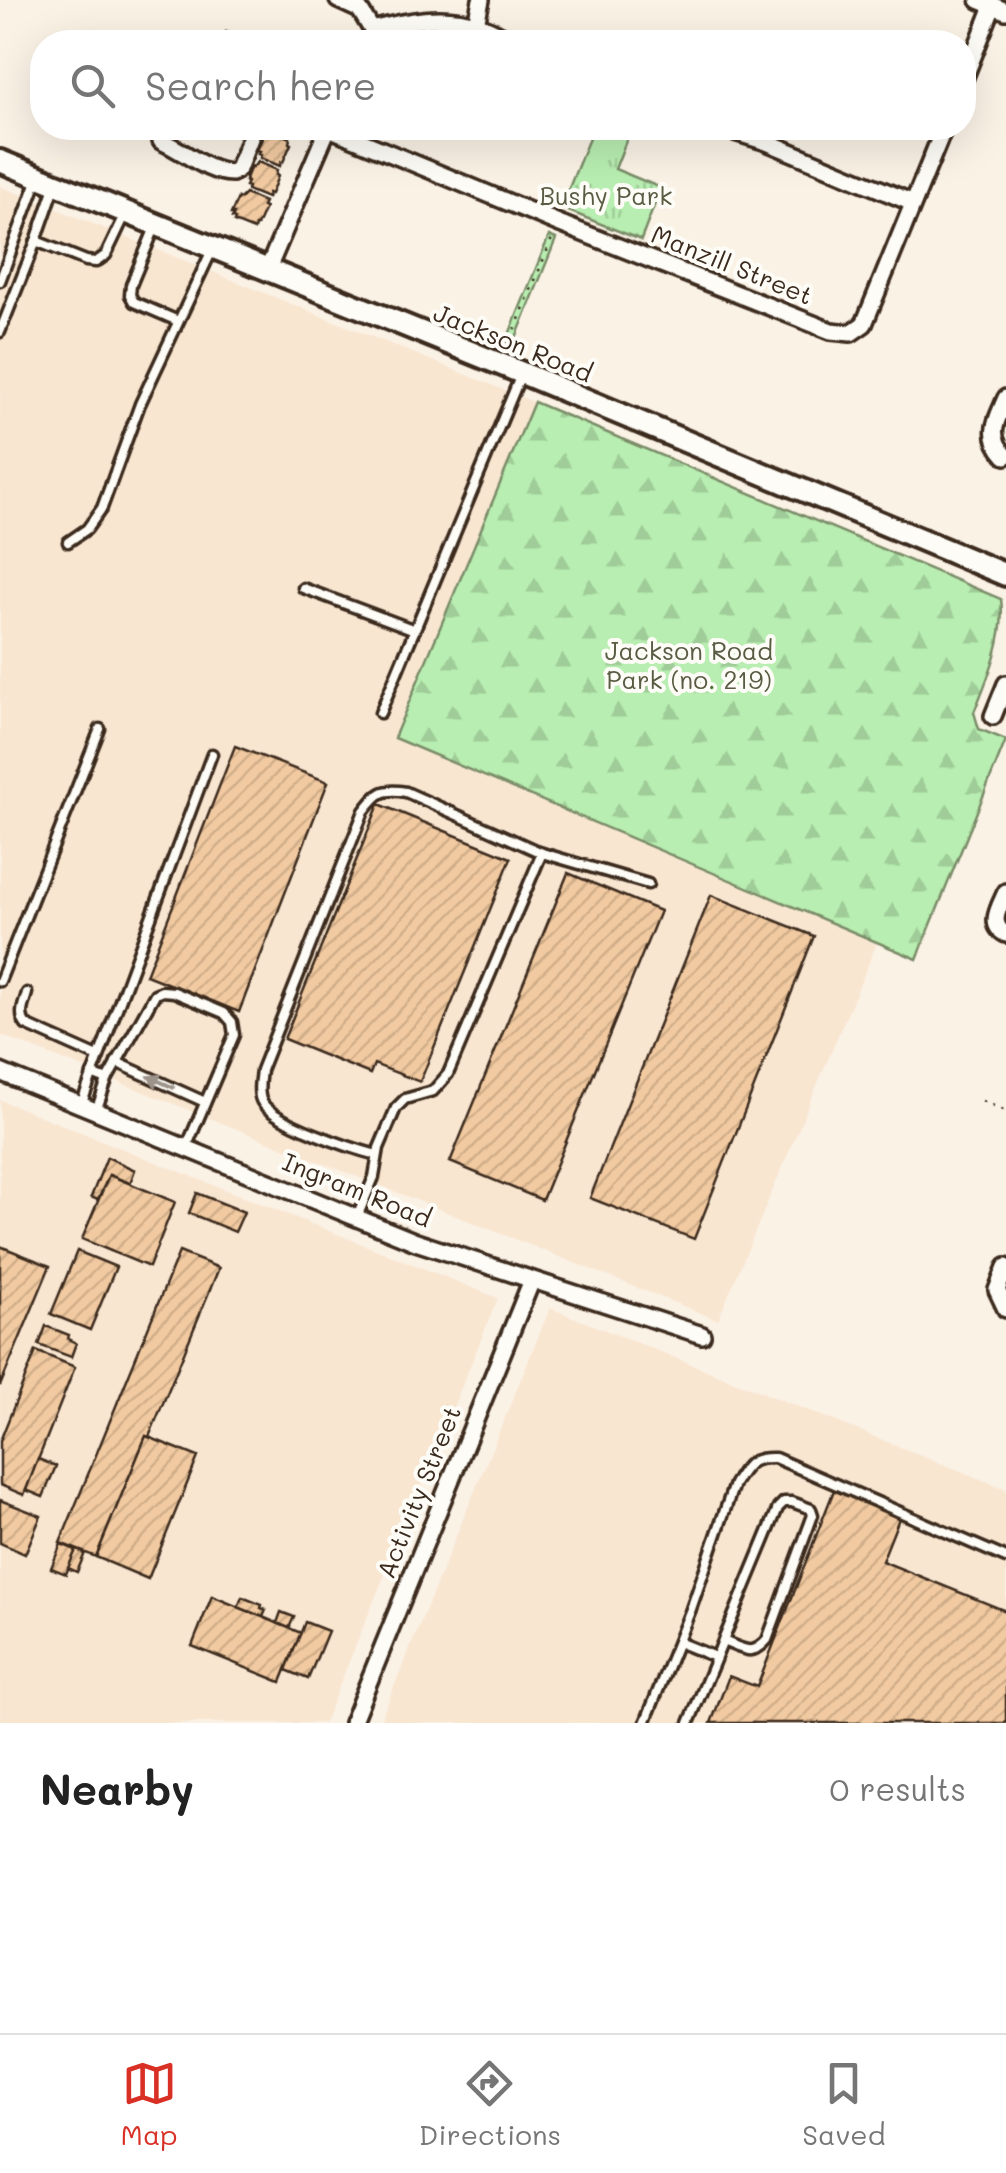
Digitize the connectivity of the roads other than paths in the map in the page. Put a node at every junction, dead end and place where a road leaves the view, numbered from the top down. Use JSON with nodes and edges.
{"nodes":[{"id":1,"x":338,"y":0,"type":"edge"},
{"id":2,"x":481,"y":0,"type":"edge"},
{"id":3,"x":993,"y":6,"type":"edge"},
{"id":4,"x":476,"y":24,"type":"junction"},
{"id":5,"x":366,"y":30,"type":"edge"},
{"id":6,"x":383,"y":30,"type":"edge"},
{"id":7,"x":489,"y":30,"type":"edge"},
{"id":8,"x":976,"y":49,"type":"edge"},
{"id":9,"x":249,"y":140,"type":"edge"},
{"id":10,"x":323,"y":140,"type":"edge"},
{"id":11,"x":357,"y":140,"type":"edge"},
{"id":12,"x":761,"y":140,"type":"edge"},
{"id":13,"x":939,"y":140,"type":"edge"},
{"id":14,"x":161,"y":141,"type":"dead end"},
{"id":15,"x":0,"y":160,"type":"edge"},
{"id":16,"x":47,"y":180,"type":"junction"},
{"id":17,"x":913,"y":204,"type":"junction"},
{"id":18,"x":126,"y":212,"type":"junction"},
{"id":19,"x":156,"y":225,"type":"junction"},
{"id":20,"x":36,"y":241,"type":"junction"},
{"id":21,"x":213,"y":248,"type":"junction"},
{"id":22,"x":268,"y":271,"type":"junction"},
{"id":23,"x":0,"y":281,"type":"edge"},
{"id":24,"x":178,"y":321,"type":"junction"},
{"id":25,"x":0,"y":332,"type":"edge"},
{"id":26,"x":522,"y":373,"type":"junction"},
{"id":27,"x":1006,"y":398,"type":"edge"},
{"id":28,"x":1006,"y":456,"type":"edge"},
{"id":29,"x":68,"y":542,"type":"dead end"},
{"id":30,"x":1006,"y":575,"type":"edge"},
{"id":31,"x":303,"y":588,"type":"dead end"},
{"id":32,"x":415,"y":630,"type":"junction"},
{"id":33,"x":1006,"y":684,"type":"edge"},
{"id":34,"x":380,"y":713,"type":"dead end"},
{"id":35,"x":993,"y":716,"type":"dead end"},
{"id":36,"x":100,"y":729,"type":"dead end"},
{"id":37,"x":212,"y":754,"type":"dead end"},
{"id":38,"x":542,"y":853,"type":"junction"},
{"id":39,"x":648,"y":884,"type":"dead end"},
{"id":40,"x":1006,"y":892,"type":"edge"},
{"id":41,"x":1006,"y":934,"type":"edge"},
{"id":42,"x":0,"y":982,"type":"edge"},
{"id":43,"x":27,"y":994,"type":"dead end"},
{"id":44,"x":98,"y":1057,"type":"junction"},
{"id":45,"x":116,"y":1062,"type":"junction"},
{"id":46,"x":0,"y":1072,"type":"edge"},
{"id":47,"x":92,"y":1074,"type":"junction"},
{"id":48,"x":108,"y":1080,"type":"junction"},
{"id":49,"x":205,"y":1102,"type":"junction"},
{"id":50,"x":88,"y":1108,"type":"junction"},
{"id":51,"x":186,"y":1148,"type":"junction"},
{"id":52,"x":377,"y":1155,"type":"junction"},
{"id":53,"x":357,"y":1218,"type":"junction"},
{"id":54,"x":1006,"y":1268,"type":"edge"},
{"id":55,"x":532,"y":1280,"type":"junction"},
{"id":56,"x":1006,"y":1309,"type":"edge"},
{"id":57,"x":702,"y":1335,"type":"dead end"},
{"id":58,"x":1006,"y":1558,"type":"edge"},
{"id":59,"x":722,"y":1641,"type":"junction"},
{"id":60,"x":678,"y":1642,"type":"junction"},
{"id":61,"x":715,"y":1657,"type":"junction"},
{"id":62,"x":352,"y":1723,"type":"edge"},
{"id":63,"x":645,"y":1723,"type":"edge"},
{"id":64,"x":689,"y":1723,"type":"edge"}],
"edges":[{"from":1,"to":5,"type":"street"},
{"from":2,"to":4,"type":"street"},
{"from":3,"to":8,"type":"street"},
{"from":4,"to":6,"type":"street"},
{"from":4,"to":7,"type":"street"},
{"from":9,"to":14,"type":"street"},
{"from":10,"to":22,"type":"street"},
{"from":11,"to":17,"type":"street","name":"Manzill Street"},
{"from":12,"to":17,"type":"street"},
{"from":13,"to":17,"type":"street","name":"Manzill Street"},
{"from":15,"to":16,"type":"street","name":"Jackson Road"},
{"from":16,"to":18,"type":"street","name":"Jackson Road"},
{"from":16,"to":20,"type":"lane"},
{"from":16,"to":23,"type":"lane"},
{"from":18,"to":19,"type":"street","name":"Jackson Road"},
{"from":18,"to":20,"type":"lane"},
{"from":19,"to":21,"type":"street","name":"Jackson Road"},
{"from":19,"to":24,"type":"lane"},
{"from":20,"to":25,"type":"lane"},
{"from":21,"to":22,"type":"street","name":"Jackson Road"},
{"from":21,"to":24,"type":"lane"},
{"from":22,"to":26,"type":"street","name":"Jackson Road"},
{"from":24,"to":29,"type":"lane"},
{"from":26,"to":30,"type":"street","name":"Jackson Road"},
{"from":26,"to":32,"type":"lane"},
{"from":27,"to":28,"type":"street"},
{"from":31,"to":32,"type":"lane"},
{"from":32,"to":34,"type":"lane"},
{"from":33,"to":35,"type":"street"},
{"from":36,"to":42,"type":"lane"},
{"from":37,"to":44,"type":"lane"},
{"from":38,"to":39,"type":"lane"},
{"from":38,"to":52,"type":"lane"},
{"from":38,"to":52,"type":"lane"},
{"from":40,"to":41,"type":"street"},
{"from":43,"to":44,"type":"lane"},
{"from":44,"to":47,"type":"lane"},
{"from":45,"to":48,"type":"lane"},
{"from":49,"to":45,"type":"lane","one_way":true},
{"from":45,"to":49,"type":"lane"},
{"from":46,"to":50,"type":"street","name":"Ingram Road"},
{"from":47,"to":48,"type":"lane"},
{"from":47,"to":50,"type":"lane"},
{"from":48,"to":50,"type":"lane"},
{"from":49,"to":51,"type":"lane"},
{"from":50,"to":51,"type":"street","name":"Ingram Road"},
{"from":51,"to":53,"type":"street","name":"Ingram Road"},
{"from":52,"to":53,"type":"lane"},
{"from":53,"to":55,"type":"street","name":"Ingram Road"},
{"from":54,"to":56,"type":"street"},
{"from":55,"to":57,"type":"street","name":"Ingram Road"},
{"from":55,"to":62,"type":"street","name":"Activity Street"},
{"from":58,"to":60,"type":"lane"},
{"from":59,"to":59,"type":"lane"},
{"from":59,"to":61,"type":"lane"},
{"from":60,"to":61,"type":"lane"},
{"from":60,"to":63,"type":"lane"},
{"from":61,"to":64,"type":"lane"}]}
